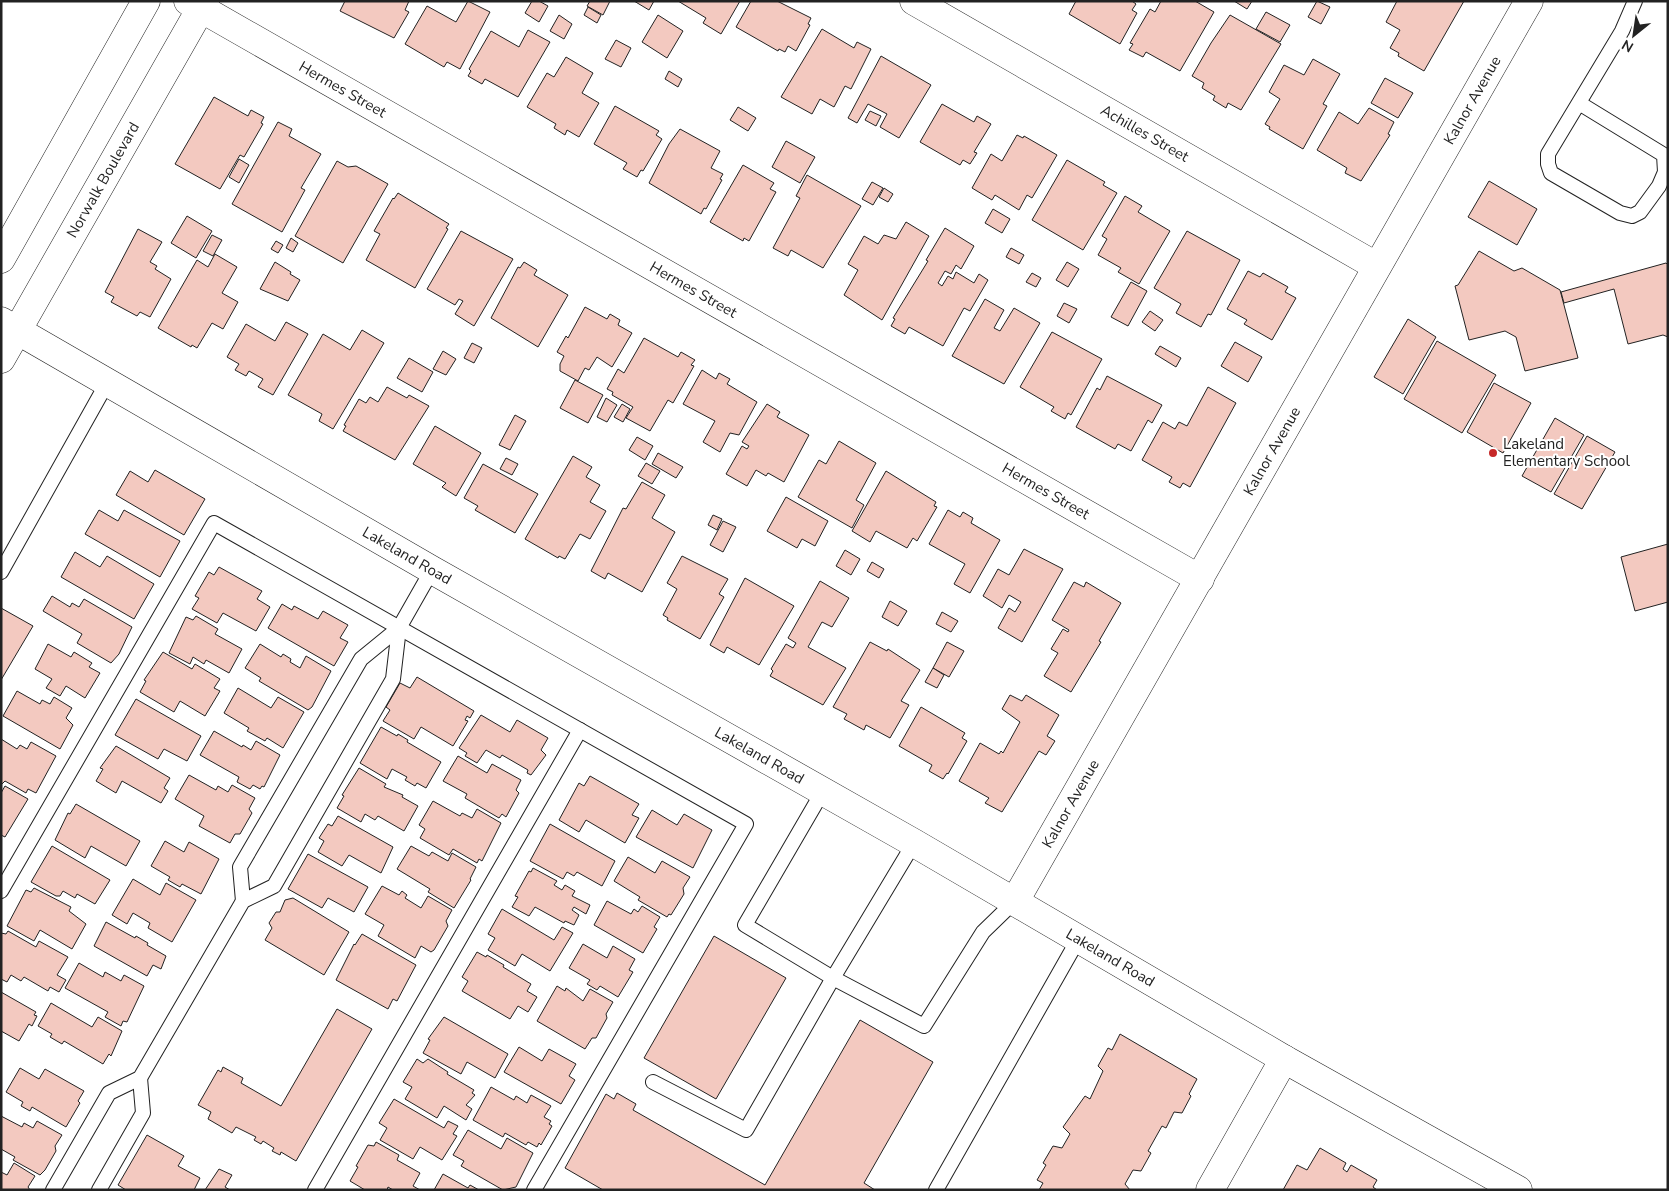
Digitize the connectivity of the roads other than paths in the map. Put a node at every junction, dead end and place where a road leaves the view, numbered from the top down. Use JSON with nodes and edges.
{"nodes":[{"id":1,"x":146,"y":1,"type":"edge"},
{"id":2,"x":914,"y":1,"type":"edge"},
{"id":3,"x":1529,"y":1,"type":"edge"},
{"id":4,"x":1635,"y":1,"type":"edge"},
{"id":5,"x":198,"y":4,"type":"edge"},
{"id":6,"x":1579,"y":102,"type":"junction"},
{"id":7,"x":1,"y":259,"type":"edge"},
{"id":8,"x":1376,"y":266,"type":"junction"},
{"id":9,"x":9,"y":326,"type":"edge"},
{"id":10,"x":1,"y":359,"type":"edge"},
{"id":11,"x":107,"y":383,"type":"junction"},
{"id":12,"x":432,"y":570,"type":"junction"},
{"id":13,"x":1,"y":572,"type":"edge"},
{"id":14,"x":1200,"y":579,"type":"junction"},
{"id":15,"x":398,"y":628,"type":"junction"},
{"id":16,"x":580,"y":730,"type":"junction"},
{"id":17,"x":823,"y":791,"type":"junction"},
{"id":18,"x":914,"y":843,"type":"junction"},
{"id":19,"x":1,"y":891,"type":"edge"},
{"id":20,"x":243,"y":901,"type":"junction"},
{"id":21,"x":1015,"y":901,"type":"junction"},
{"id":22,"x":1079,"y":938,"type":"junction"},
{"id":23,"x":833,"y":978,"type":"junction"},
{"id":24,"x":1284,"y":1059,"type":"junction"},
{"id":25,"x":140,"y":1078,"type":"junction"},
{"id":26,"x":653,"y":1082,"type":"dead end"},
{"id":27,"x":53,"y":1190,"type":"edge"},
{"id":28,"x":99,"y":1190,"type":"edge"},
{"id":29,"x":315,"y":1190,"type":"edge"},
{"id":30,"x":534,"y":1190,"type":"edge"},
{"id":31,"x":936,"y":1190,"type":"edge"},
{"id":32,"x":1210,"y":1190,"type":"edge"},
{"id":33,"x":1518,"y":1190,"type":"edge"}],
"edges":[{"from":1,"to":7,"type":"street"},
{"from":2,"to":8,"type":"street","name":"Achilles Street"},
{"from":3,"to":8,"type":"street","name":"Kalnor Avenue"},
{"from":4,"to":6,"type":"lane"},
{"from":5,"to":9,"type":"street","name":"Norwalk Boulevard"},
{"from":5,"to":14,"type":"street","name":"Hermes Street"},
{"from":6,"to":6,"type":"lane"},
{"from":8,"to":14,"type":"street","name":"Kalnor Avenue"},
{"from":9,"to":10,"type":"street","name":"Norwalk Boulevard"},
{"from":9,"to":11,"type":"street","name":"Lakeland Road"},
{"from":11,"to":12,"type":"street","name":"Lakeland Road"},
{"from":11,"to":13,"type":"lane"},
{"from":12,"to":15,"type":"lane"},
{"from":12,"to":17,"type":"street","name":"Lakeland Road"},
{"from":14,"to":21,"type":"street","name":"Kalnor Avenue"},
{"from":15,"to":16,"type":"lane"},
{"from":15,"to":19,"type":"lane"},
{"from":15,"to":20,"type":"lane"},
{"from":15,"to":20,"type":"lane"},
{"from":16,"to":29,"type":"lane"},
{"from":16,"to":30,"type":"lane"},
{"from":17,"to":18,"type":"street","name":"Lakeland Road"},
{"from":17,"to":23,"type":"lane"},
{"from":18,"to":21,"type":"street","name":"Lakeland Road"},
{"from":18,"to":23,"type":"lane"},
{"from":20,"to":25,"type":"lane"},
{"from":21,"to":22,"type":"street","name":"Lakeland Road"},
{"from":21,"to":23,"type":"lane"},
{"from":22,"to":24,"type":"street","name":"Lakeland Road"},
{"from":22,"to":31,"type":"lane"},
{"from":23,"to":26,"type":"lane"},
{"from":24,"to":32,"type":"street"},
{"from":24,"to":33,"type":"street","name":"Lakeland Road"},
{"from":25,"to":27,"type":"lane"},
{"from":25,"to":28,"type":"lane"}]}
